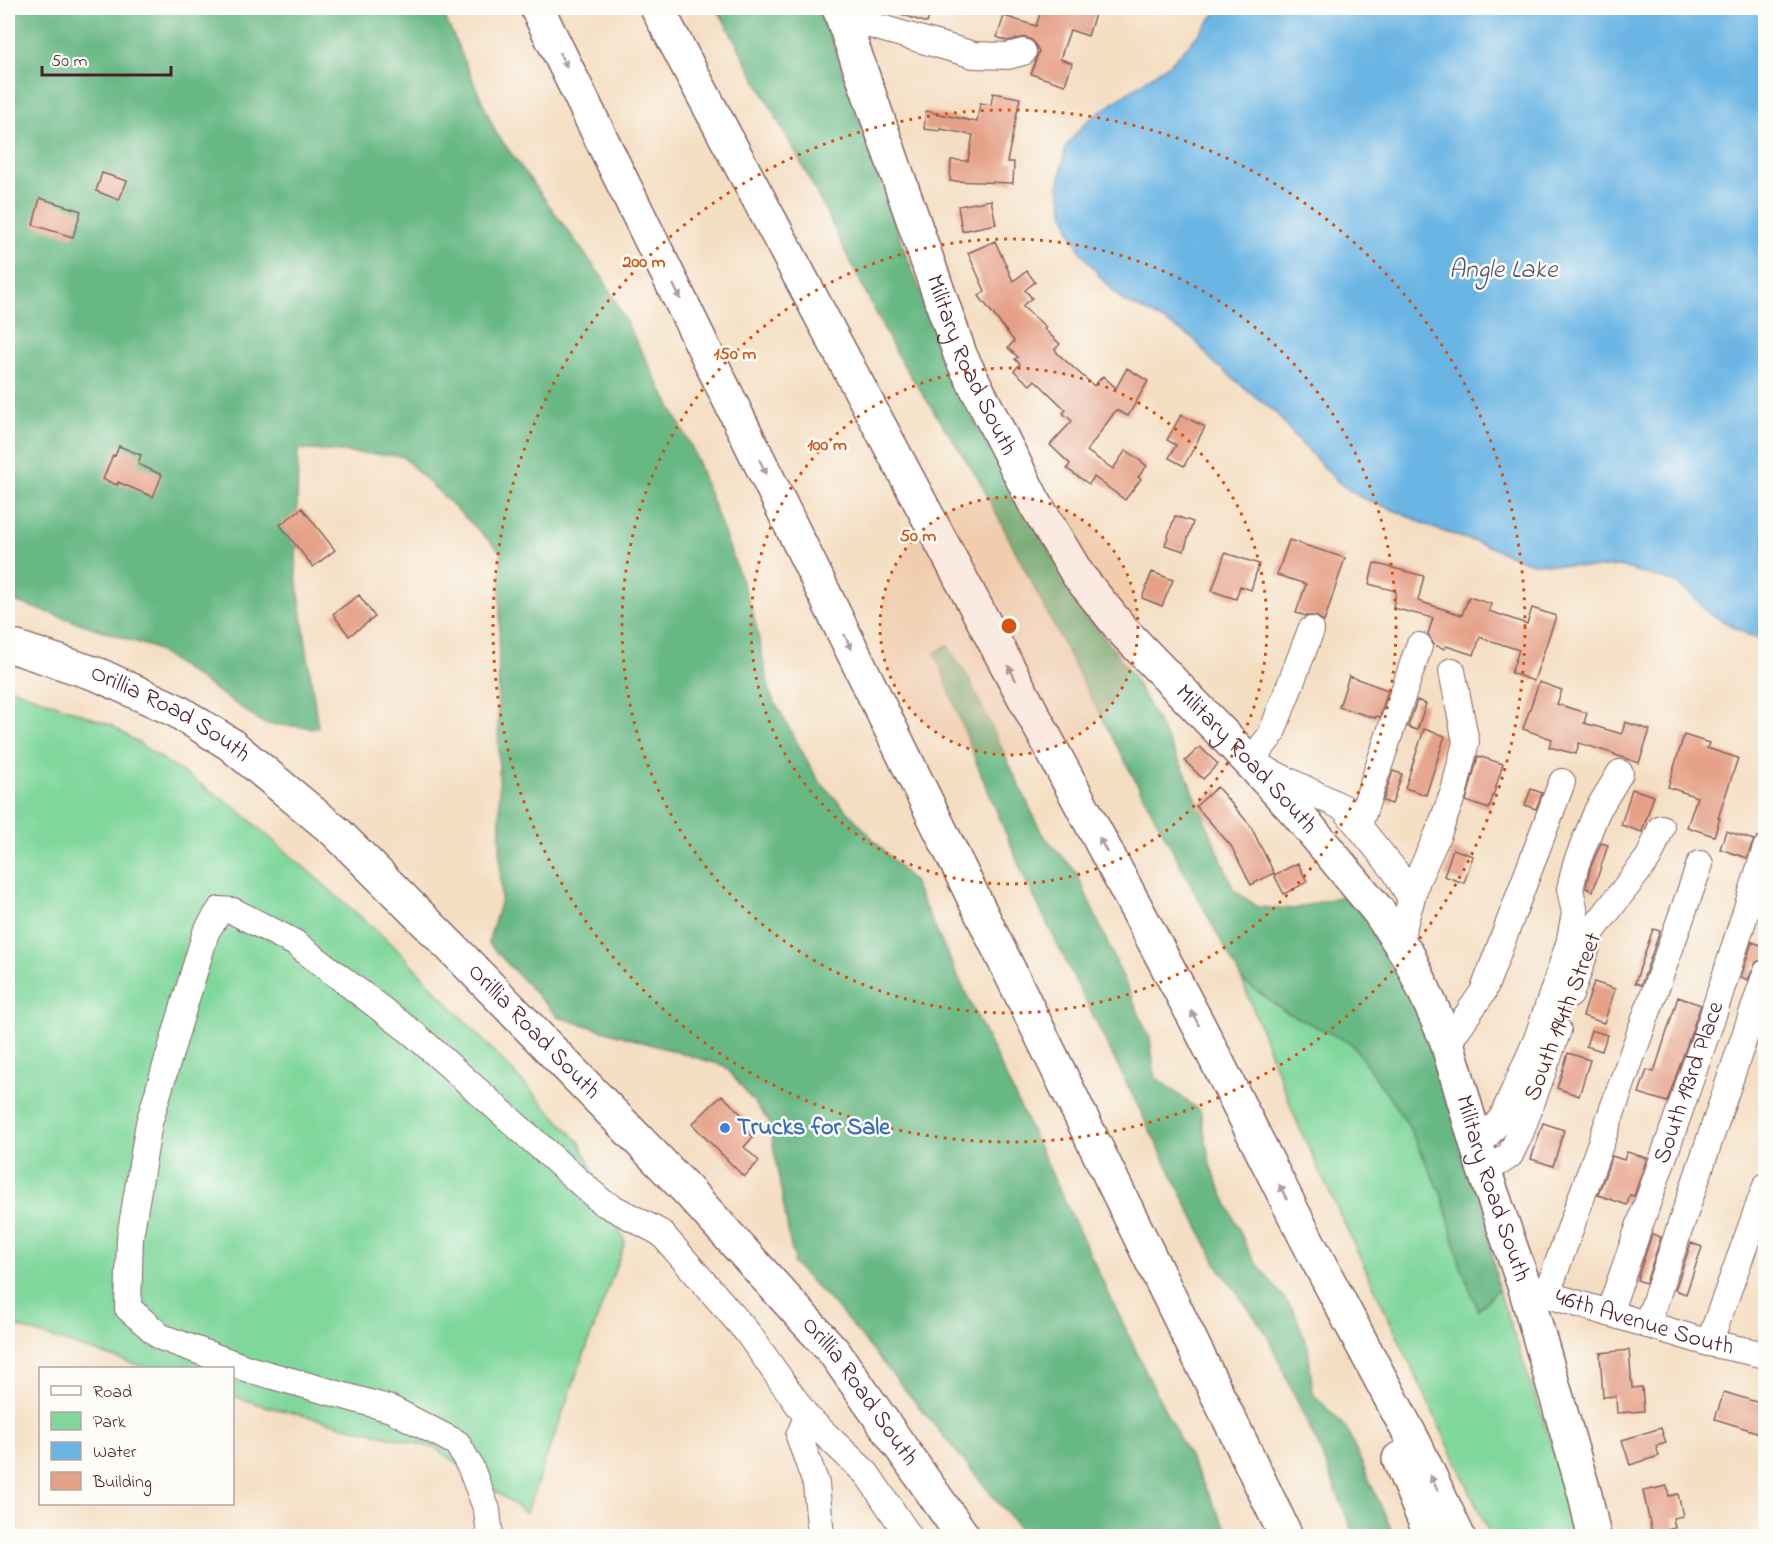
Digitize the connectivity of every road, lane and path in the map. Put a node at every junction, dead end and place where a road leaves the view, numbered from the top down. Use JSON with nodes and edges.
{"nodes":[{"id":1,"x":537,"y":8,"type":"edge"},
{"id":2,"x":657,"y":8,"type":"edge"},
{"id":3,"x":841,"y":12,"type":"edge"},
{"id":4,"x":1023,"y":52,"type":"dead end"},
{"id":5,"x":1311,"y":630,"type":"dead end"},
{"id":6,"x":8,"y":645,"type":"edge"},
{"id":7,"x":1419,"y":646,"type":"dead end"},
{"id":8,"x":1452,"y":671,"type":"dead end"},
{"id":9,"x":1250,"y":762,"type":"junction"},
{"id":10,"x":1620,"y":773,"type":"dead end"},
{"id":11,"x":1562,"y":782,"type":"dead end"},
{"id":12,"x":1359,"y":825,"type":"junction"},
{"id":13,"x":1661,"y":828,"type":"dead end"},
{"id":14,"x":1766,"y":848,"type":"edge"},
{"id":15,"x":1700,"y":864,"type":"dead end"},
{"id":16,"x":1411,"y":899,"type":"junction"},
{"id":17,"x":1399,"y":942,"type":"junction"},
{"id":18,"x":1766,"y":973,"type":"edge"},
{"id":19,"x":1447,"y":1044,"type":"junction"},
{"id":20,"x":1480,"y":1157,"type":"junction"},
{"id":21,"x":1766,"y":1186,"type":"edge"},
{"id":22,"x":1309,"y":1244,"type":"junction"},
{"id":23,"x":1536,"y":1291,"type":"junction"},
{"id":24,"x":1609,"y":1313,"type":"junction"},
{"id":25,"x":1647,"y":1324,"type":"junction"},
{"id":26,"x":1709,"y":1343,"type":"junction"},
{"id":27,"x":1766,"y":1355,"type":"edge"},
{"id":28,"x":807,"y":1418,"type":"junction"},
{"id":29,"x":490,"y":1536,"type":"edge"},
{"id":30,"x":822,"y":1536,"type":"edge"},
{"id":31,"x":909,"y":1536,"type":"edge"},
{"id":32,"x":963,"y":1536,"type":"edge"},
{"id":33,"x":1286,"y":1536,"type":"edge"},
{"id":34,"x":1431,"y":1536,"type":"edge"},
{"id":35,"x":1458,"y":1536,"type":"edge"},
{"id":36,"x":1594,"y":1536,"type":"edge"}],
"edges":[{"from":1,"to":33,"type":"main road","one_way":true},
{"from":22,"to":2,"type":"main road","one_way":true},
{"from":3,"to":4,"type":"street"},
{"from":3,"to":9,"type":"main road","name":"Military Road South"},
{"from":5,"to":9,"type":"street"},
{"from":6,"to":32,"type":"main road","name":"Orillia Road South"},
{"from":7,"to":12,"type":"street"},
{"from":8,"to":16,"type":"street"},
{"from":9,"to":12,"type":"street"},
{"from":9,"to":17,"type":"main road","name":"Military Road South"},
{"from":10,"to":20,"type":"street"},
{"from":11,"to":19,"type":"street"},
{"from":12,"to":16,"type":"street"},
{"from":13,"to":20,"type":"street","name":"South 194th Street"},
{"from":14,"to":24,"type":"street","name":"South 193rd Place"},
{"from":15,"to":23,"type":"street"},
{"from":16,"to":17,"type":"street"},
{"from":17,"to":19,"type":"main road","name":"Military Road South"},
{"from":18,"to":25,"type":"street"},
{"from":19,"to":20,"type":"main road","name":"Military Road South"},
{"from":20,"to":23,"type":"main road","name":"Military Road South"},
{"from":21,"to":26,"type":"street"},
{"from":22,"to":34,"type":"main road"},
{"from":35,"to":22,"type":"main road","one_way":true},
{"from":23,"to":24,"type":"street","name":"46th Avenue South"},
{"from":23,"to":36,"type":"main road","name":"Military Road South"},
{"from":24,"to":25,"type":"street","name":"46th Avenue South"},
{"from":25,"to":26,"type":"street","name":"46th Avenue South"},
{"from":26,"to":27,"type":"street","name":"46th Avenue South"},
{"from":28,"to":29,"type":"street"},
{"from":28,"to":30,"type":"street"},
{"from":28,"to":31,"type":"street"}]}
